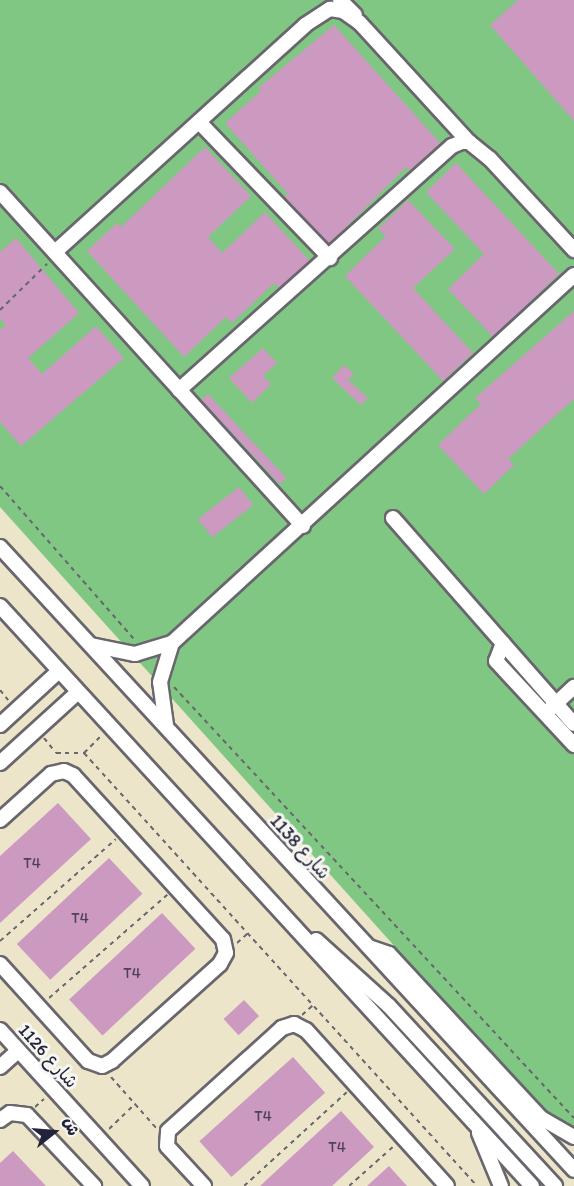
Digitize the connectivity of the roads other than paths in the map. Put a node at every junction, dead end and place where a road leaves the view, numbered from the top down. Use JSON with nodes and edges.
{"nodes":[{"id":1,"x":328,"y":0,"type":"edge"},
{"id":2,"x":340,"y":0,"type":"edge"},
{"id":3,"x":359,"y":22,"type":"junction"},
{"id":4,"x":305,"y":25,"type":"junction"},
{"id":5,"x":199,"y":122,"type":"junction"},
{"id":6,"x":469,"y":142,"type":"junction"},
{"id":7,"x":0,"y":192,"type":"edge"},
{"id":8,"x":574,"y":250,"type":"edge"},
{"id":9,"x":55,"y":252,"type":"junction"},
{"id":10,"x":330,"y":258,"type":"junction"},
{"id":11,"x":574,"y":275,"type":"edge"},
{"id":12,"x":179,"y":390,"type":"junction"},
{"id":13,"x":393,"y":518,"type":"dead end"},
{"id":14,"x":303,"y":526,"type":"junction"},
{"id":15,"x":0,"y":547,"type":"edge"},
{"id":16,"x":0,"y":606,"type":"edge"},
{"id":17,"x":172,"y":643,"type":"junction"},
{"id":18,"x":91,"y":645,"type":"junction"},
{"id":19,"x":59,"y":671,"type":"junction"},
{"id":20,"x":574,"y":687,"type":"edge"},
{"id":21,"x":78,"y":692,"type":"junction"},
{"id":22,"x":561,"y":714,"type":"edge"},
{"id":23,"x":0,"y":725,"type":"edge"},
{"id":24,"x":166,"y":725,"type":"junction"},
{"id":25,"x":574,"y":745,"type":"edge"},
{"id":26,"x":0,"y":764,"type":"edge"},
{"id":27,"x":0,"y":820,"type":"edge"},
{"id":28,"x":286,"y":916,"type":"junction"},
{"id":29,"x":367,"y":946,"type":"junction"},
{"id":30,"x":0,"y":964,"type":"edge"},
{"id":31,"x":0,"y":1030,"type":"edge"},
{"id":32,"x":18,"y":1051,"type":"junction"},
{"id":33,"x":0,"y":1067,"type":"edge"},
{"id":34,"x":0,"y":1120,"type":"edge"},
{"id":35,"x":476,"y":1125,"type":"junction"},
{"id":36,"x":574,"y":1137,"type":"edge"},
{"id":37,"x":574,"y":1170,"type":"edge"},
{"id":38,"x":94,"y":1186,"type":"edge"},
{"id":39,"x":142,"y":1186,"type":"edge"},
{"id":40,"x":204,"y":1186,"type":"edge"},
{"id":41,"x":447,"y":1186,"type":"edge"},
{"id":42,"x":501,"y":1186,"type":"edge"},
{"id":43,"x":532,"y":1186,"type":"edge"},
{"id":44,"x":555,"y":1186,"type":"edge"}],
"edges":[{"from":1,"to":4,"type":"street"},
{"from":2,"to":3,"type":"street"},
{"from":3,"to":4,"type":"street"},
{"from":3,"to":6,"type":"street"},
{"from":4,"to":5,"type":"street"},
{"from":5,"to":9,"type":"street"},
{"from":5,"to":10,"type":"street"},
{"from":6,"to":8,"type":"street"},
{"from":6,"to":10,"type":"street"},
{"from":7,"to":9,"type":"street"},
{"from":9,"to":12,"type":"street"},
{"from":10,"to":12,"type":"street"},
{"from":11,"to":14,"type":"street"},
{"from":12,"to":14,"type":"street"},
{"from":13,"to":22,"type":"street"},
{"from":14,"to":17,"type":"street"},
{"from":15,"to":18,"type":"street","name":"شارع 1138"},
{"from":16,"to":19,"type":"street"},
{"from":17,"to":18,"type":"street"},
{"from":17,"to":24,"type":"street"},
{"from":18,"to":24,"type":"street","name":"شارع 1138"},
{"from":19,"to":21,"type":"street"},
{"from":19,"to":23,"type":"street"},
{"from":20,"to":22,"type":"street"},
{"from":21,"to":26,"type":"street"},
{"from":21,"to":28,"type":"street"},
{"from":22,"to":25,"type":"street"},
{"from":24,"to":29,"type":"street","name":"شارع 1138"},
{"from":27,"to":30,"type":"street"},
{"from":28,"to":35,"type":"street"},
{"from":28,"to":44,"type":"street"},
{"from":29,"to":36,"type":"street"},
{"from":29,"to":37,"type":"street","name":"شارع 1138"},
{"from":31,"to":32,"type":"street","name":"شارع 1126"},
{"from":32,"to":33,"type":"street"},
{"from":32,"to":39,"type":"street","name":"شارع 1126"},
{"from":34,"to":38,"type":"street"},
{"from":35,"to":42,"type":"street"},
{"from":35,"to":43,"type":"street"},
{"from":40,"to":41,"type":"street"}]}
